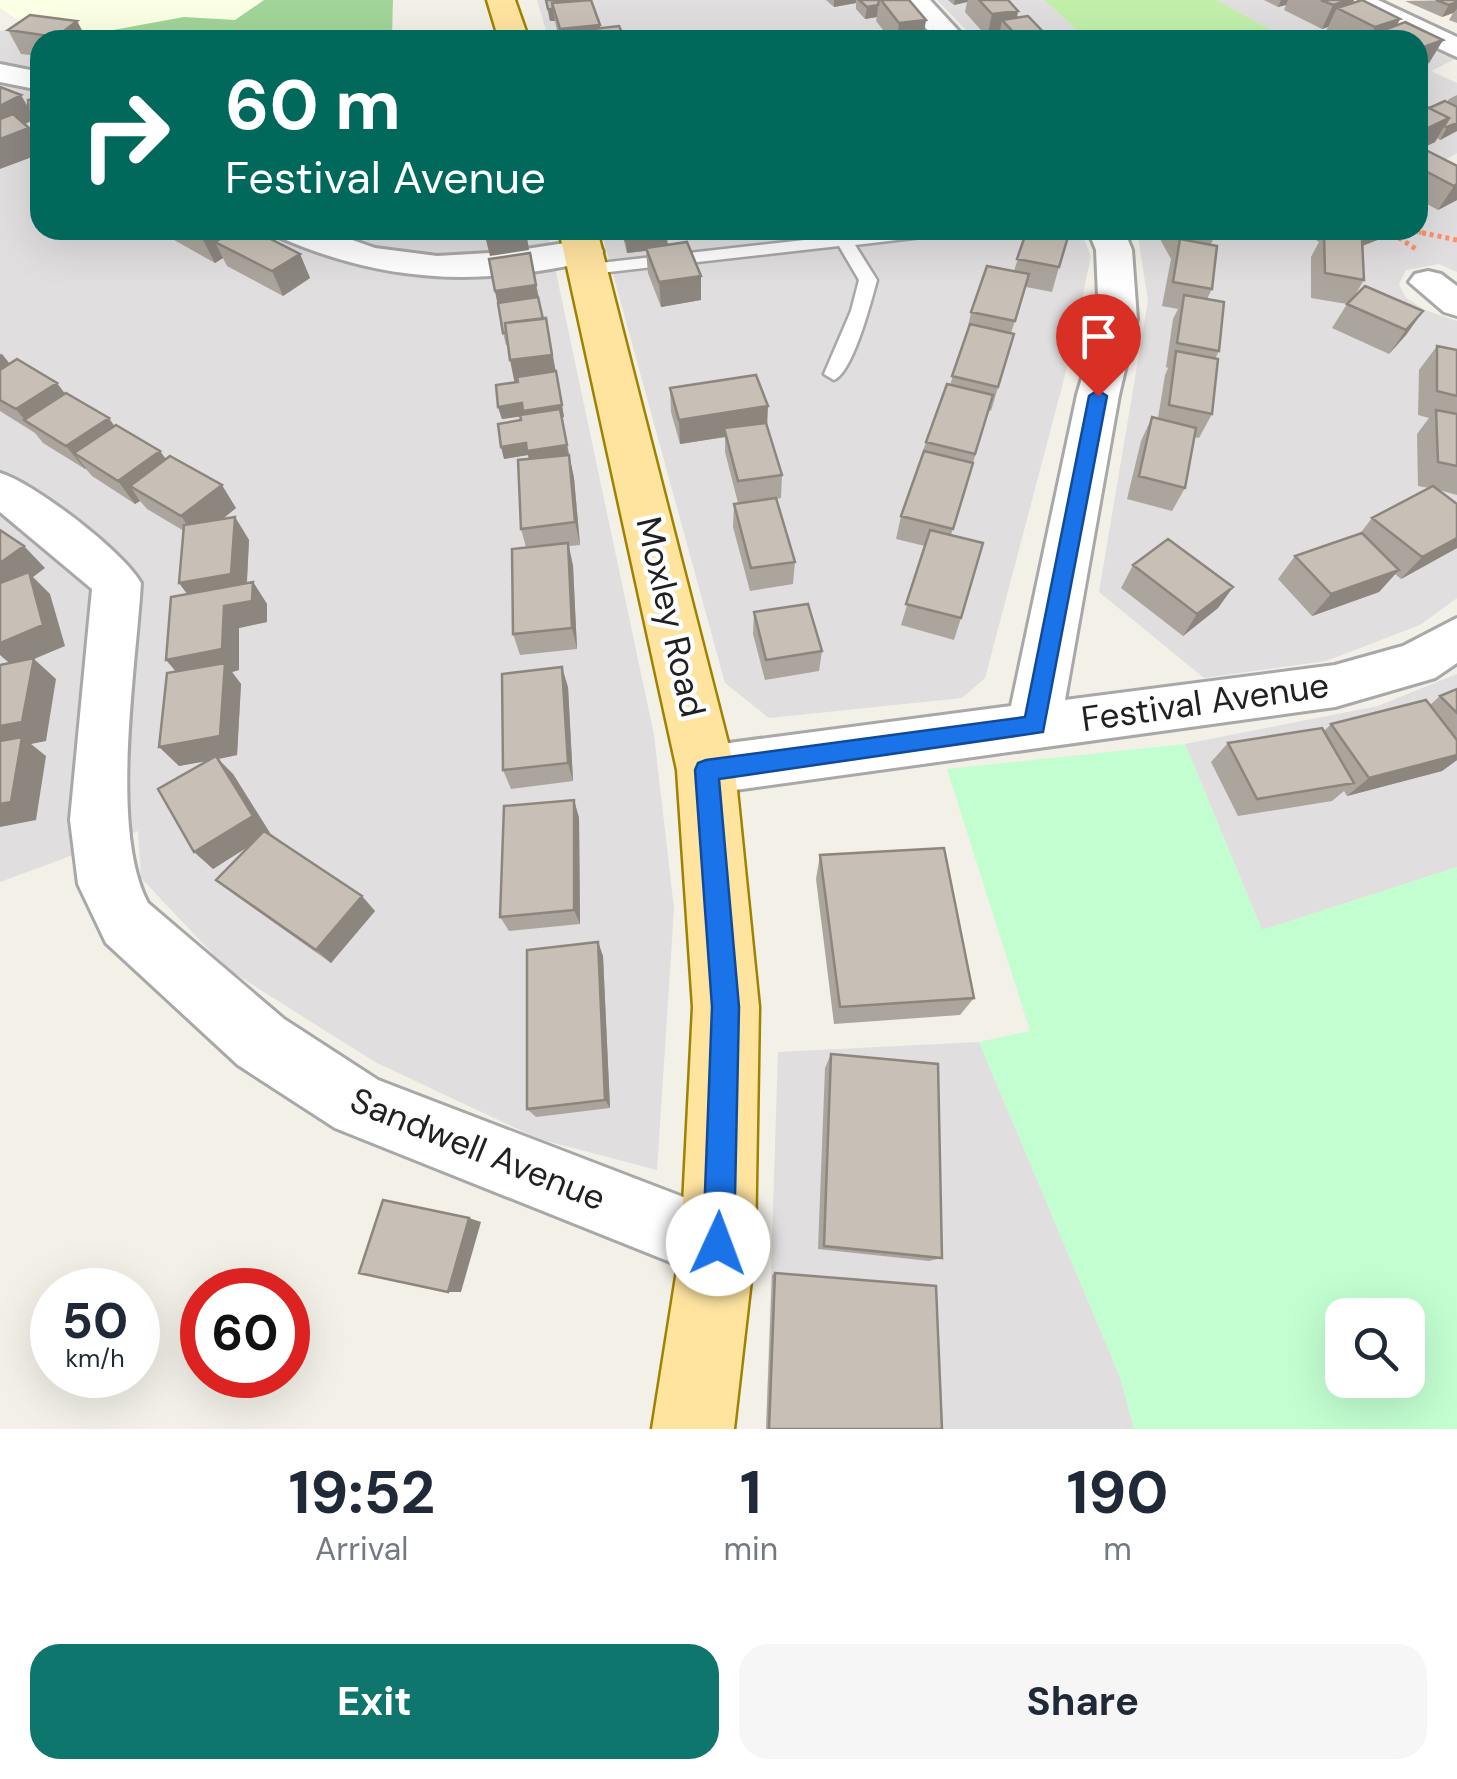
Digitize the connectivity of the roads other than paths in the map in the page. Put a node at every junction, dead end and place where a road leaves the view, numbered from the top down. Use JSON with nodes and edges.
{"nodes":[{"id":1,"x":501,"y":0,"type":"edge"},
{"id":2,"x":914,"y":0,"type":"edge"},
{"id":3,"x":1356,"y":0,"type":"edge"},
{"id":4,"x":511,"y":30,"type":"edge"},
{"id":5,"x":943,"y":30,"type":"edge"},
{"id":6,"x":1419,"y":30,"type":"edge"},
{"id":7,"x":1428,"y":34,"type":"edge"},
{"id":8,"x":1457,"y":48,"type":"edge"},
{"id":9,"x":2,"y":60,"type":"edge"},
{"id":10,"x":30,"y":75,"type":"edge"},
{"id":11,"x":314,"y":240,"type":"edge"},
{"id":12,"x":844,"y":240,"type":"joint"},
{"id":13,"x":1110,"y":240,"type":"edge"},
{"id":14,"x":585,"y":250,"type":"edge"},
{"id":15,"x":834,"y":374,"type":"dead end"},
{"id":16,"x":0,"y":489,"type":"edge"},
{"id":17,"x":1457,"y":638,"type":"edge"},
{"id":18,"x":1034,"y":725,"type":"junction"},
{"id":19,"x":706,"y":770,"type":"junction"},
{"id":20,"x":718,"y":1244,"type":"junction"},
{"id":21,"x":694,"y":1429,"type":"edge"}],
"edges":[{"from":1,"to":4,"type":"main road"},
{"from":2,"to":5,"type":"street"},
{"from":3,"to":6,"type":"street"},
{"from":7,"to":8,"type":"street"},
{"from":9,"to":10,"type":"street"},
{"from":11,"to":14,"type":"street"},
{"from":12,"to":14,"type":"lane"},
{"from":12,"to":15,"type":"lane"},
{"from":13,"to":18,"type":"street"},
{"from":14,"to":19,"type":"main road","name":"Moxley Road"},
{"from":16,"to":20,"type":"street","name":"Sandwell Avenue"},
{"from":17,"to":18,"type":"street","name":"Festival Avenue"},
{"from":18,"to":19,"type":"street","name":"Festival Avenue"},
{"from":19,"to":20,"type":"main road","name":"Moxley Road"},
{"from":20,"to":21,"type":"main road","name":"Moxley Road"}]}
